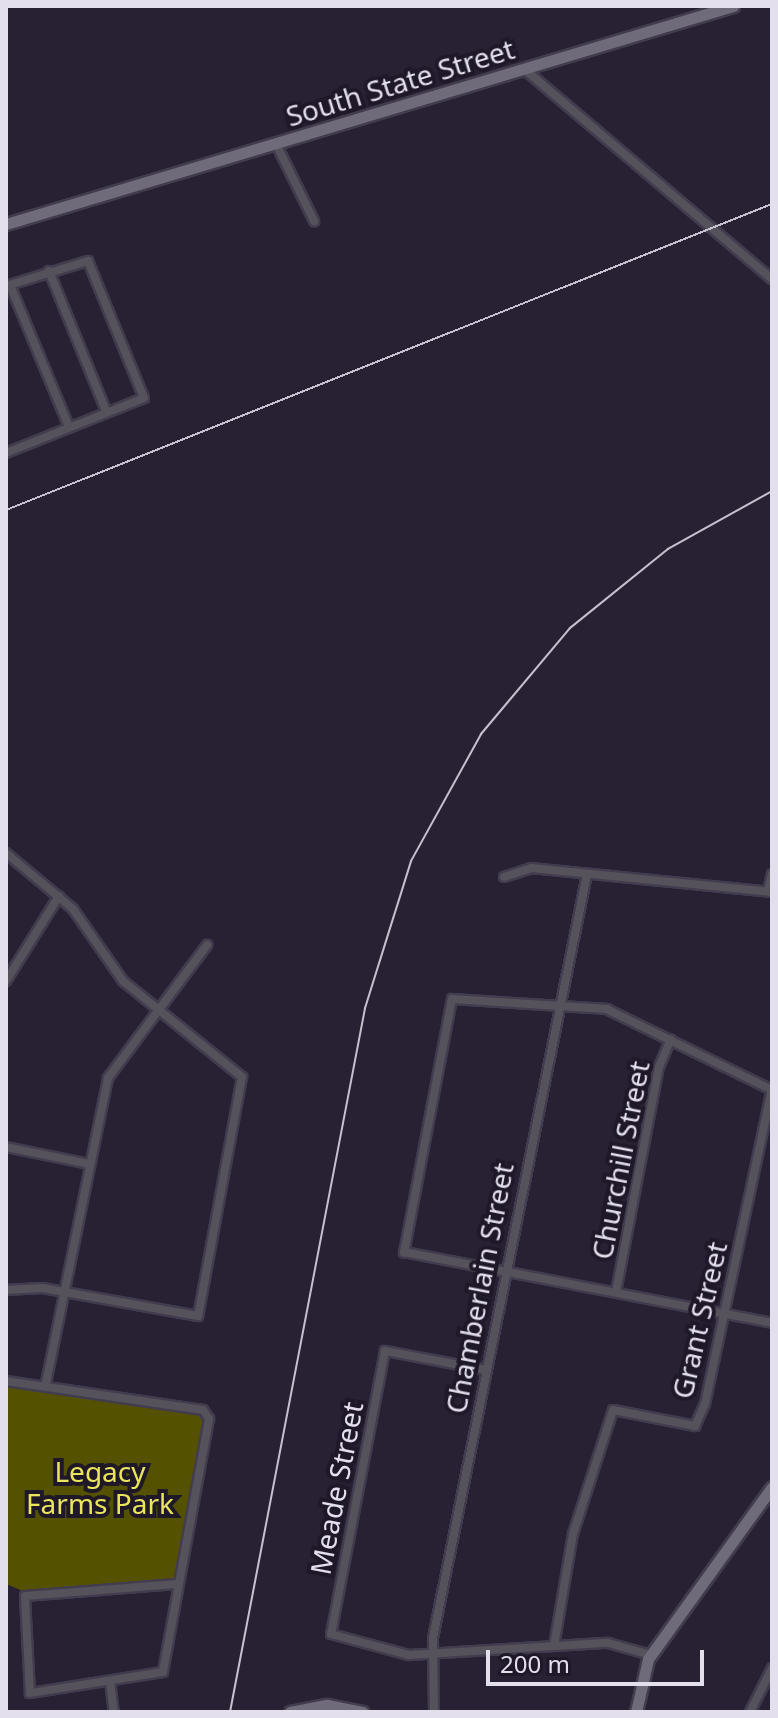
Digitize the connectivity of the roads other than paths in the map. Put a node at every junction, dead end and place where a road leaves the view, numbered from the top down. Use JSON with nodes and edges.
{"nodes":[{"id":1,"x":733,"y":6,"type":"edge"},
{"id":2,"x":524,"y":69,"type":"junction"},
{"id":3,"x":277,"y":146,"type":"junction"},
{"id":4,"x":314,"y":221,"type":"dead end"},
{"id":5,"x":6,"y":224,"type":"edge"},
{"id":6,"x":49,"y":271,"type":"junction"},
{"id":7,"x":772,"y":279,"type":"edge"},
{"id":8,"x":8,"y":286,"type":"edge"},
{"id":9,"x":107,"y":413,"type":"junction"},
{"id":10,"x":69,"y":427,"type":"junction"},
{"id":11,"x":6,"y":453,"type":"edge"},
{"id":12,"x":6,"y":853,"type":"edge"},
{"id":13,"x":587,"y":874,"type":"junction"},
{"id":14,"x":772,"y":874,"type":"edge"},
{"id":15,"x":504,"y":877,"type":"dead end"},
{"id":16,"x":770,"y":892,"type":"edge"},
{"id":17,"x":59,"y":896,"type":"junction"},
{"id":18,"x":207,"y":945,"type":"dead end"},
{"id":19,"x":6,"y":981,"type":"edge"},
{"id":20,"x":556,"y":1001,"type":"junction"},
{"id":21,"x":157,"y":1008,"type":"junction"},
{"id":22,"x":671,"y":1039,"type":"junction"},
{"id":23,"x":772,"y":1090,"type":"edge"},
{"id":24,"x":6,"y":1147,"type":"edge"},
{"id":25,"x":89,"y":1164,"type":"junction"},
{"id":26,"x":504,"y":1272,"type":"junction"},
{"id":27,"x":6,"y":1290,"type":"edge"},
{"id":28,"x":64,"y":1292,"type":"junction"},
{"id":29,"x":616,"y":1292,"type":"junction"},
{"id":30,"x":724,"y":1314,"type":"junction"},
{"id":31,"x":772,"y":1323,"type":"edge"},
{"id":32,"x":486,"y":1370,"type":"junction"},
{"id":33,"x":6,"y":1381,"type":"edge"},
{"id":34,"x":46,"y":1383,"type":"junction"},
{"id":35,"x":772,"y":1487,"type":"edge"},
{"id":36,"x":177,"y":1584,"type":"junction"},
{"id":37,"x":554,"y":1646,"type":"junction"},
{"id":38,"x":431,"y":1654,"type":"junction"},
{"id":39,"x":651,"y":1655,"type":"junction"},
{"id":40,"x":772,"y":1668,"type":"edge"},
{"id":41,"x":110,"y":1681,"type":"junction"},
{"id":42,"x":114,"y":1712,"type":"edge"},
{"id":43,"x":290,"y":1712,"type":"edge"},
{"id":44,"x":362,"y":1712,"type":"edge"},
{"id":45,"x":434,"y":1712,"type":"edge"},
{"id":46,"x":636,"y":1712,"type":"edge"},
{"id":47,"x":750,"y":1712,"type":"edge"}],
"edges":[{"from":1,"to":2,"type":"main road","name":"South State Street"},
{"from":2,"to":3,"type":"main road","name":"South State Street"},
{"from":2,"to":7,"type":"street"},
{"from":3,"to":4,"type":"street"},
{"from":3,"to":5,"type":"main road","name":"South State Street"},
{"from":6,"to":8,"type":"street"},
{"from":6,"to":9,"type":"street"},
{"from":6,"to":9,"type":"street"},
{"from":8,"to":10,"type":"street"},
{"from":9,"to":10,"type":"street"},
{"from":10,"to":11,"type":"street"},
{"from":12,"to":17,"type":"street"},
{"from":13,"to":15,"type":"street"},
{"from":13,"to":16,"type":"street"},
{"from":13,"to":20,"type":"street","name":"Chamberlain Street"},
{"from":14,"to":16,"type":"street"},
{"from":17,"to":19,"type":"street"},
{"from":17,"to":21,"type":"street"},
{"from":18,"to":21,"type":"street"},
{"from":20,"to":22,"type":"street"},
{"from":20,"to":26,"type":"street","name":"Chamberlain Street"},
{"from":20,"to":26,"type":"street"},
{"from":21,"to":25,"type":"street"},
{"from":21,"to":28,"type":"street"},
{"from":22,"to":23,"type":"street"},
{"from":22,"to":29,"type":"street","name":"Churchill Street"},
{"from":23,"to":30,"type":"street","name":"Grant Street"},
{"from":24,"to":25,"type":"street"},
{"from":25,"to":28,"type":"street"},
{"from":26,"to":29,"type":"street"},
{"from":26,"to":32,"type":"street","name":"Chamberlain Street"},
{"from":27,"to":28,"type":"street"},
{"from":28,"to":34,"type":"street"},
{"from":29,"to":30,"type":"street"},
{"from":30,"to":31,"type":"street"},
{"from":30,"to":37,"type":"street","name":"Grant Street"},
{"from":32,"to":38,"type":"street","name":"Chamberlain Street"},
{"from":32,"to":38,"type":"street","name":"Meade Street"},
{"from":33,"to":34,"type":"street"},
{"from":34,"to":36,"type":"street"},
{"from":35,"to":39,"type":"main road"},
{"from":36,"to":41,"type":"street"},
{"from":36,"to":41,"type":"street"},
{"from":37,"to":38,"type":"street"},
{"from":37,"to":39,"type":"street"},
{"from":38,"to":45,"type":"street","name":"Chamberlain Street"},
{"from":39,"to":46,"type":"main road"},
{"from":40,"to":47,"type":"street"},
{"from":41,"to":42,"type":"street"},
{"from":43,"to":44,"type":"main road"}]}
